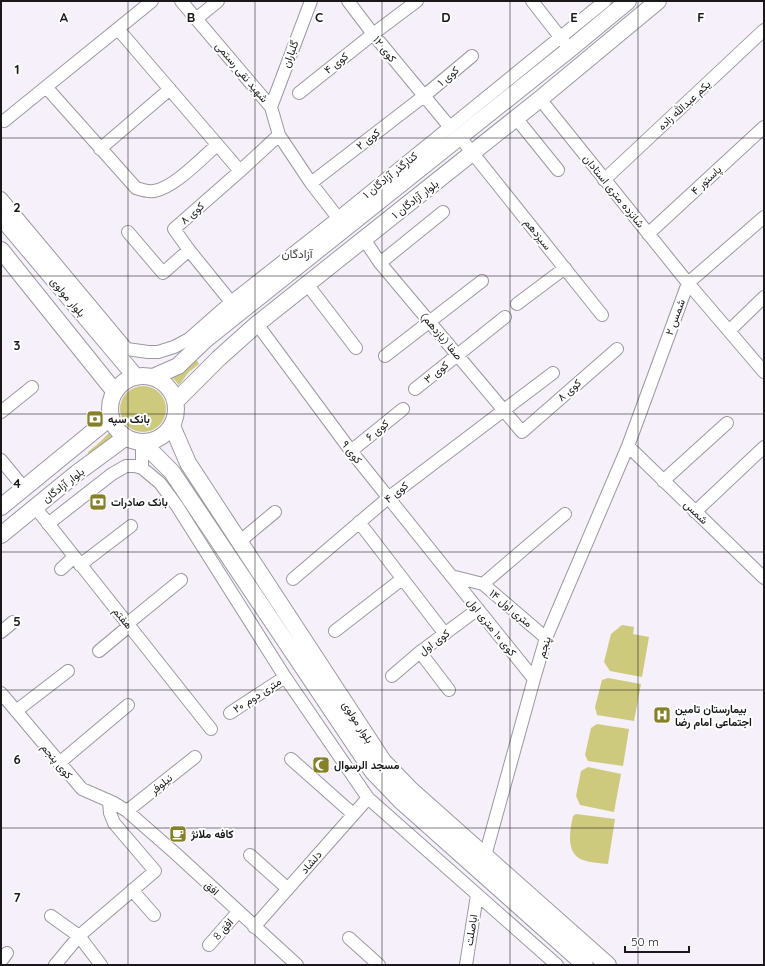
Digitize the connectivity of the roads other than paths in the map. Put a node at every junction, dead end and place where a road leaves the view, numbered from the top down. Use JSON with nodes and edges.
{"nodes":[{"id":1,"x":152,"y":1,"type":"edge"},
{"id":2,"x":181,"y":1,"type":"edge"},
{"id":3,"x":218,"y":1,"type":"edge"},
{"id":4,"x":311,"y":1,"type":"edge"},
{"id":5,"x":348,"y":1,"type":"edge"},
{"id":6,"x":418,"y":1,"type":"edge"},
{"id":7,"x":605,"y":1,"type":"edge"},
{"id":8,"x":628,"y":1,"type":"edge"},
{"id":9,"x":658,"y":1,"type":"edge"},
{"id":10,"x":536,"y":3,"type":"edge"},
{"id":11,"x":196,"y":19,"type":"junction"},
{"id":12,"x":118,"y":29,"type":"junction"},
{"id":13,"x":764,"y":30,"type":"edge"},
{"id":14,"x":373,"y":34,"type":"junction"},
{"id":15,"x":565,"y":43,"type":"junction"},
{"id":16,"x":472,"y":56,"type":"dead end"},
{"id":17,"x":46,"y":87,"type":"junction"},
{"id":18,"x":170,"y":89,"type":"junction"},
{"id":19,"x":299,"y":93,"type":"dead end"},
{"id":20,"x":424,"y":96,"type":"junction"},
{"id":21,"x":540,"y":99,"type":"junction"},
{"id":22,"x":271,"y":107,"type":"junction"},
{"id":23,"x":516,"y":118,"type":"junction"},
{"id":24,"x":4,"y":121,"type":"dead end"},
{"id":25,"x":764,"y":127,"type":"edge"},
{"id":26,"x":454,"y":131,"type":"junction"},
{"id":27,"x":279,"y":135,"type":"junction"},
{"id":28,"x":217,"y":145,"type":"junction"},
{"id":29,"x":100,"y":148,"type":"junction"},
{"id":30,"x":473,"y":153,"type":"junction"},
{"id":31,"x":558,"y":170,"type":"dead end"},
{"id":32,"x":240,"y":172,"type":"junction"},
{"id":33,"x":604,"y":180,"type":"junction"},
{"id":34,"x":311,"y":183,"type":"junction"},
{"id":35,"x":1,"y":198,"type":"edge"},
{"id":36,"x":443,"y":212,"type":"dead end"},
{"id":37,"x":1,"y":217,"type":"edge"},
{"id":38,"x":764,"y":217,"type":"edge"},
{"id":39,"x":342,"y":223,"type":"junction"},
{"id":40,"x":128,"y":232,"type":"dead end"},
{"id":41,"x":648,"y":234,"type":"junction"},
{"id":42,"x":364,"y":239,"type":"junction"},
{"id":43,"x":1,"y":250,"type":"edge"},
{"id":44,"x":188,"y":250,"type":"junction"},
{"id":45,"x":380,"y":263,"type":"junction"},
{"id":46,"x":565,"y":268,"type":"junction"},
{"id":47,"x":482,"y":282,"type":"dead end"},
{"id":48,"x":688,"y":283,"type":"junction"},
{"id":49,"x":307,"y":284,"type":"junction"},
{"id":50,"x":764,"y":297,"type":"edge"},
{"id":51,"x":231,"y":302,"type":"junction"},
{"id":52,"x":517,"y":304,"type":"dead end"},
{"id":53,"x":602,"y":315,"type":"dead end"},
{"id":54,"x":505,"y":317,"type":"dead end"},
{"id":55,"x":430,"y":322,"type":"junction"},
{"id":56,"x":256,"y":324,"type":"junction"},
{"id":57,"x":729,"y":331,"type":"junction"},
{"id":58,"x":189,"y":339,"type":"junction"},
{"id":59,"x":205,"y":340,"type":"junction"},
{"id":60,"x":127,"y":348,"type":"junction"},
{"id":61,"x":356,"y":348,"type":"dead end"},
{"id":62,"x":617,"y":349,"type":"dead end"},
{"id":63,"x":457,"y":354,"type":"junction"},
{"id":64,"x":385,"y":356,"type":"dead end"},
{"id":65,"x":219,"y":358,"type":"junction"},
{"id":66,"x":178,"y":366,"type":"junction"},
{"id":67,"x":764,"y":372,"type":"edge"},
{"id":68,"x":553,"y":374,"type":"dead end"},
{"id":69,"x":136,"y":377,"type":"junction"},
{"id":70,"x":153,"y":377,"type":"junction"},
{"id":71,"x":32,"y":387,"type":"dead end"},
{"id":72,"x":416,"y":388,"type":"dead end"},
{"id":73,"x":115,"y":392,"type":"junction"},
{"id":74,"x":176,"y":401,"type":"junction"},
{"id":75,"x":403,"y":409,"type":"dead end"},
{"id":76,"x":504,"y":410,"type":"junction"},
{"id":77,"x":1,"y":412,"type":"edge"},
{"id":78,"x":111,"y":417,"type":"junction"},
{"id":79,"x":727,"y":423,"type":"dead end"},
{"id":80,"x":172,"y":426,"type":"junction"},
{"id":81,"x":522,"y":432,"type":"joint"},
{"id":82,"x":126,"y":437,"type":"junction"},
{"id":83,"x":142,"y":442,"type":"junction"},
{"id":84,"x":628,"y":446,"type":"junction"},
{"id":85,"x":764,"y":447,"type":"edge"},
{"id":86,"x":350,"y":451,"type":"junction"},
{"id":87,"x":64,"y":457,"type":"junction"},
{"id":88,"x":1,"y":460,"type":"edge"},
{"id":89,"x":142,"y":468,"type":"junction"},
{"id":90,"x":77,"y":473,"type":"junction"},
{"id":91,"x":198,"y":477,"type":"junction"},
{"id":92,"x":664,"y":481,"type":"junction"},
{"id":93,"x":182,"y":487,"type":"junction"},
{"id":94,"x":24,"y":488,"type":"junction"},
{"id":95,"x":388,"y":498,"type":"junction"},
{"id":96,"x":1,"y":507,"type":"edge"},
{"id":97,"x":35,"y":507,"type":"junction"},
{"id":98,"x":275,"y":512,"type":"dead end"},
{"id":99,"x":695,"y":512,"type":"junction"},
{"id":100,"x":565,"y":514,"type":"dead end"},
{"id":101,"x":359,"y":522,"type":"junction"},
{"id":102,"x":48,"y":524,"type":"junction"},
{"id":103,"x":131,"y":526,"type":"dead end"},
{"id":104,"x":1,"y":535,"type":"edge"},
{"id":105,"x":239,"y":542,"type":"junction"},
{"id":106,"x":77,"y":561,"type":"junction"},
{"id":107,"x":61,"y":569,"type":"dead end"},
{"id":108,"x":451,"y":576,"type":"junction"},
{"id":109,"x":764,"y":578,"type":"edge"},
{"id":110,"x":293,"y":579,"type":"dead end"},
{"id":111,"x":402,"y":579,"type":"junction"},
{"id":112,"x":181,"y":580,"type":"dead end"},
{"id":113,"x":483,"y":584,"type":"junction"},
{"id":114,"x":478,"y":609,"type":"junction"},
{"id":115,"x":13,"y":622,"type":"dead end"},
{"id":116,"x":128,"y":625,"type":"junction"},
{"id":117,"x":334,"y":631,"type":"dead end"},
{"id":118,"x":1,"y":632,"type":"edge"},
{"id":119,"x":445,"y":634,"type":"junction"},
{"id":120,"x":546,"y":638,"type":"junction"},
{"id":121,"x":99,"y":651,"type":"dead end"},
{"id":122,"x":420,"y":652,"type":"junction"},
{"id":123,"x":68,"y":671,"type":"dead end"},
{"id":124,"x":392,"y":676,"type":"dead end"},
{"id":125,"x":285,"y":677,"type":"junction"},
{"id":126,"x":534,"y":679,"type":"junction"},
{"id":127,"x":449,"y":690,"type":"dead end"},
{"id":128,"x":1,"y":693,"type":"edge"},
{"id":129,"x":128,"y":705,"type":"dead end"},
{"id":130,"x":16,"y":711,"type":"junction"},
{"id":131,"x":230,"y":713,"type":"dead end"},
{"id":132,"x":210,"y":729,"type":"dead end"},
{"id":133,"x":195,"y":757,"type":"dead end"},
{"id":134,"x":291,"y":759,"type":"dead end"},
{"id":135,"x":59,"y":763,"type":"junction"},
{"id":136,"x":406,"y":796,"type":"junction"},
{"id":137,"x":368,"y":798,"type":"junction"},
{"id":138,"x":109,"y":801,"type":"junction"},
{"id":139,"x":127,"y":811,"type":"junction"},
{"id":140,"x":353,"y":814,"type":"junction"},
{"id":141,"x":250,"y":855,"type":"dead end"},
{"id":142,"x":485,"y":856,"type":"junction"},
{"id":143,"x":288,"y":888,"type":"junction"},
{"id":144,"x":132,"y":890,"type":"junction"},
{"id":145,"x":477,"y":895,"type":"junction"},
{"id":146,"x":238,"y":912,"type":"junction"},
{"id":147,"x":154,"y":915,"type":"dead end"},
{"id":148,"x":51,"y":916,"type":"dead end"},
{"id":149,"x":254,"y":927,"type":"junction"},
{"id":150,"x":79,"y":936,"type":"junction"},
{"id":151,"x":349,"y":938,"type":"dead end"},
{"id":152,"x":209,"y":945,"type":"dead end"},
{"id":153,"x":289,"y":962,"type":"edge"},
{"id":154,"x":55,"y":965,"type":"edge"},
{"id":155,"x":101,"y":965,"type":"edge"},
{"id":156,"x":379,"y":965,"type":"edge"},
{"id":157,"x":466,"y":965,"type":"edge"},
{"id":158,"x":556,"y":965,"type":"edge"},
{"id":159,"x":584,"y":965,"type":"edge"},
{"id":160,"x":608,"y":965,"type":"edge"}],
"edges":[{"from":1,"to":12,"type":"street"},
{"from":2,"to":11,"type":"street","name":"شهید نقی رستمی"},
{"from":3,"to":11,"type":"street"},
{"from":4,"to":22,"type":"street","name":"گلباران"},
{"from":5,"to":14,"type":"street","name":"کوی ۱۲"},
{"from":6,"to":14,"type":"street"},
{"from":7,"to":15,"type":"street"},
{"from":8,"to":15,"type":"main road","name":"بلوار آزادگان ۱"},
{"from":9,"to":21,"type":"main road","name":"بلوار آزادگان ۱"},
{"from":10,"to":15,"type":"street"},
{"from":11,"to":22,"type":"street","name":"شهید نقی رستمی"},
{"from":12,"to":17,"type":"street"},
{"from":12,"to":18,"type":"street"},
{"from":13,"to":33,"type":"street","name":"یکم عبدالله زاده"},
{"from":14,"to":19,"type":"street","name":"کوی ۴"},
{"from":14,"to":20,"type":"street","name":"کوی ۱۲"},
{"from":15,"to":26,"type":"main road","name":"بلوار آزادگان ۱"},
{"from":16,"to":20,"type":"street","name":"کوی ۱"},
{"from":17,"to":24,"type":"street"},
{"from":17,"to":29,"type":"street"},
{"from":18,"to":28,"type":"street"},
{"from":18,"to":29,"type":"street"},
{"from":20,"to":26,"type":"street","name":"کوی ۱۲"},
{"from":20,"to":34,"type":"street","name":"کوی ۲"},
{"from":21,"to":23,"type":"main road","name":"بلوار آزادگان ۱"},
{"from":21,"to":33,"type":"street","name":"شانزده متری استادان"},
{"from":22,"to":27,"type":"street","name":"شهید نقی رستمی"},
{"from":23,"to":30,"type":"main road","name":"بلوار آزادگان ۱"},
{"from":23,"to":31,"type":"street"},
{"from":25,"to":41,"type":"street","name":"پاستور ۴"},
{"from":26,"to":30,"type":"street","name":"سیزدهم"},
{"from":26,"to":39,"type":"main road","name":"بلوار آزادگان ۱"},
{"from":27,"to":32,"type":"street","name":"کوی ۸"},
{"from":27,"to":34,"type":"street","name":"شهید نقی رستمی"},
{"from":28,"to":29,"type":"street"},
{"from":28,"to":32,"type":"street"},
{"from":30,"to":42,"type":"main road","name":"بلوار آزادگان ۱"},
{"from":30,"to":46,"type":"street","name":"سیزدهم"},
{"from":32,"to":44,"type":"street","name":"کوی ۸"},
{"from":33,"to":41,"type":"street","name":"شانزده متری استادان"},
{"from":34,"to":39,"type":"street","name":"شهید نقی رستمی"},
{"from":35,"to":60,"type":"street"},
{"from":36,"to":45,"type":"street"},
{"from":37,"to":69,"type":"main road","name":"بلوار مولوی"},
{"from":38,"to":48,"type":"street","name":"شمس ۲"},
{"from":39,"to":51,"type":"street"},
{"from":39,"to":59,"type":"main road","name":"بلوار آزادگان ۱"},
{"from":40,"to":44,"type":"street"},
{"from":41,"to":48,"type":"street","name":"شانزده متری استادان"},
{"from":42,"to":45,"type":"street","name":"صفا (یازدهم)"},
{"from":42,"to":49,"type":"main road","name":"بلوار آزادگان ۱"},
{"from":43,"to":73,"type":"main road","name":"بلوار مولوی"},
{"from":44,"to":51,"type":"street","name":"کوی ۸"},
{"from":45,"to":55,"type":"street","name":"صفا (یازدهم)"},
{"from":46,"to":52,"type":"street"},
{"from":46,"to":53,"type":"street","name":"سیزدهم"},
{"from":47,"to":55,"type":"street"},
{"from":48,"to":57,"type":"street","name":"شانزده متری استادان"},
{"from":48,"to":84,"type":"street","name":"شمس ۲"},
{"from":49,"to":56,"type":"main road","name":"بلوار آزادگان ۱"},
{"from":49,"to":61,"type":"street"},
{"from":50,"to":57,"type":"street"},
{"from":51,"to":58,"type":"street"},
{"from":54,"to":63,"type":"street"},
{"from":55,"to":63,"type":"street","name":"صفا (یازدهم)"},
{"from":55,"to":64,"type":"street"},
{"from":56,"to":65,"type":"main road","name":"بلوار آزادگان ۱"},
{"from":56,"to":86,"type":"street","name":"کوی ۹"},
{"from":57,"to":67,"type":"street","name":"شانزده متری استادان"},
{"from":58,"to":60,"type":"street"},
{"from":58,"to":66,"type":"street"},
{"from":59,"to":65,"type":"main road"},
{"from":59,"to":66,"type":"main road","name":"بلوار آزادگان ۱"},
{"from":60,"to":69,"type":"street"},
{"from":62,"to":81,"type":"street","name":"کوی ۸"},
{"from":63,"to":72,"type":"street","name":"کوی ۳"},
{"from":63,"to":76,"type":"street","name":"صفا (یازدهم)"},
{"from":65,"to":74,"type":"main road","name":"بلوار آزادگان ۱"},
{"from":66,"to":70,"type":"main road","name":"بلوار آزادگان ۱"},
{"from":68,"to":76,"type":"street"},
{"from":69,"to":70,"type":"main road"},
{"from":69,"to":73,"type":"main road"},
{"from":70,"to":74,"type":"main road"},
{"from":71,"to":77,"type":"street"},
{"from":73,"to":78,"type":"main road"},
{"from":74,"to":80,"type":"main road"},
{"from":75,"to":86,"type":"street","name":"کوی ۶"},
{"from":76,"to":81,"type":"street","name":"صفا (یازدهم)"},
{"from":76,"to":95,"type":"street","name":"کوی ۴"},
{"from":78,"to":82,"type":"main road"},
{"from":78,"to":87,"type":"main road","name":"بلوار آزادگان"},
{"from":79,"to":92,"type":"street"},
{"from":80,"to":83,"type":"main road"},
{"from":80,"to":91,"type":"main road","name":"بلوار مولوی"},
{"from":82,"to":83,"type":"main road"},
{"from":82,"to":90,"type":"main road","name":"بلوار آزادگان"},
{"from":83,"to":89,"type":"street"},
{"from":83,"to":93,"type":"main road","name":"بلوار مولوی"},
{"from":84,"to":92,"type":"street","name":"شمس"},
{"from":84,"to":120,"type":"street","name":"پنجم"},
{"from":85,"to":99,"type":"street"},
{"from":86,"to":95,"type":"street","name":"کوی ۹"},
{"from":87,"to":90,"type":"main road"},
{"from":87,"to":94,"type":"main road","name":"بلوار آزادگان"},
{"from":88,"to":94,"type":"street"},
{"from":89,"to":102,"type":"street"},
{"from":89,"to":125,"type":"street"},
{"from":90,"to":97,"type":"main road","name":"بلوار آزادگان"},
{"from":91,"to":93,"type":"main road"},
{"from":91,"to":105,"type":"main road","name":"بلوار مولوی"},
{"from":92,"to":99,"type":"street","name":"شمس"},
{"from":93,"to":136,"type":"main road","name":"بلوار مولوی"},
{"from":94,"to":96,"type":"main road","name":"بلوار آزادگان"},
{"from":95,"to":101,"type":"street","name":"کوی ۴"},
{"from":95,"to":108,"type":"street","name":"کوی ۹"},
{"from":97,"to":102,"type":"street","name":"هفتم"},
{"from":97,"to":104,"type":"main road","name":"بلوار آزادگان"},
{"from":98,"to":105,"type":"street"},
{"from":99,"to":109,"type":"street","name":"شمس"},
{"from":100,"to":113,"type":"street"},
{"from":101,"to":110,"type":"street","name":"کوی ۴"},
{"from":101,"to":111,"type":"street"},
{"from":102,"to":106,"type":"street","name":"هفتم"},
{"from":103,"to":106,"type":"street"},
{"from":105,"to":136,"type":"main road","name":"بلوار مولوی"},
{"from":106,"to":107,"type":"street"},
{"from":106,"to":116,"type":"street","name":"هفتم"},
{"from":108,"to":113,"type":"street","name":"۱۴ متری اول"},
{"from":108,"to":114,"type":"street","name":"کوی ۱۰ متری اول"},
{"from":111,"to":117,"type":"street"},
{"from":111,"to":119,"type":"street"},
{"from":112,"to":116,"type":"street"},
{"from":113,"to":120,"type":"street","name":"۱۴ متری اول"},
{"from":114,"to":119,"type":"street","name":"کوی اول"},
{"from":114,"to":126,"type":"street","name":"کوی ۱۰ متری اول"},
{"from":115,"to":118,"type":"street"},
{"from":116,"to":121,"type":"street"},
{"from":116,"to":132,"type":"street","name":"هفتم"},
{"from":119,"to":122,"type":"street","name":"کوی اول"},
{"from":120,"to":126,"type":"street","name":"پنجم"},
{"from":122,"to":124,"type":"street","name":"کوی اول"},
{"from":122,"to":127,"type":"street"},
{"from":123,"to":130,"type":"street"},
{"from":125,"to":131,"type":"street","name":"۲۰ متری دوم"},
{"from":125,"to":137,"type":"street"},
{"from":126,"to":142,"type":"street","name":"پنجم"},
{"from":128,"to":130,"type":"street","name":"کوی پنجم"},
{"from":129,"to":135,"type":"street"},
{"from":130,"to":135,"type":"street","name":"کوی پنجم"},
{"from":133,"to":139,"type":"street","name":"نیلوفر"},
{"from":134,"to":140,"type":"street"},
{"from":135,"to":138,"type":"street","name":"کوی پنجم"},
{"from":136,"to":142,"type":"main road","name":"بلوار مولوی"},
{"from":136,"to":159,"type":"main road","name":"بلوار مولوی"},
{"from":137,"to":140,"type":"street","name":"دلشاد"},
{"from":137,"to":145,"type":"street"},
{"from":138,"to":139,"type":"street","name":"کوی پنجم"},
{"from":138,"to":144,"type":"street"},
{"from":139,"to":146,"type":"street","name":"افق"},
{"from":140,"to":143,"type":"street","name":"دلشاد"},
{"from":141,"to":143,"type":"street"},
{"from":142,"to":160,"type":"main road","name":"بلوار مولوی"},
{"from":143,"to":149,"type":"street","name":"دلشاد"},
{"from":144,"to":147,"type":"street"},
{"from":144,"to":150,"type":"street"},
{"from":145,"to":157,"type":"street","name":"اباصلت"},
{"from":145,"to":158,"type":"street"},
{"from":146,"to":149,"type":"street","name":"افق"},
{"from":146,"to":152,"type":"street","name":"افق 8"},
{"from":148,"to":150,"type":"street"},
{"from":149,"to":153,"type":"street","name":"افق"},
{"from":150,"to":154,"type":"street"},
{"from":150,"to":155,"type":"street"},
{"from":151,"to":156,"type":"street"}]}
